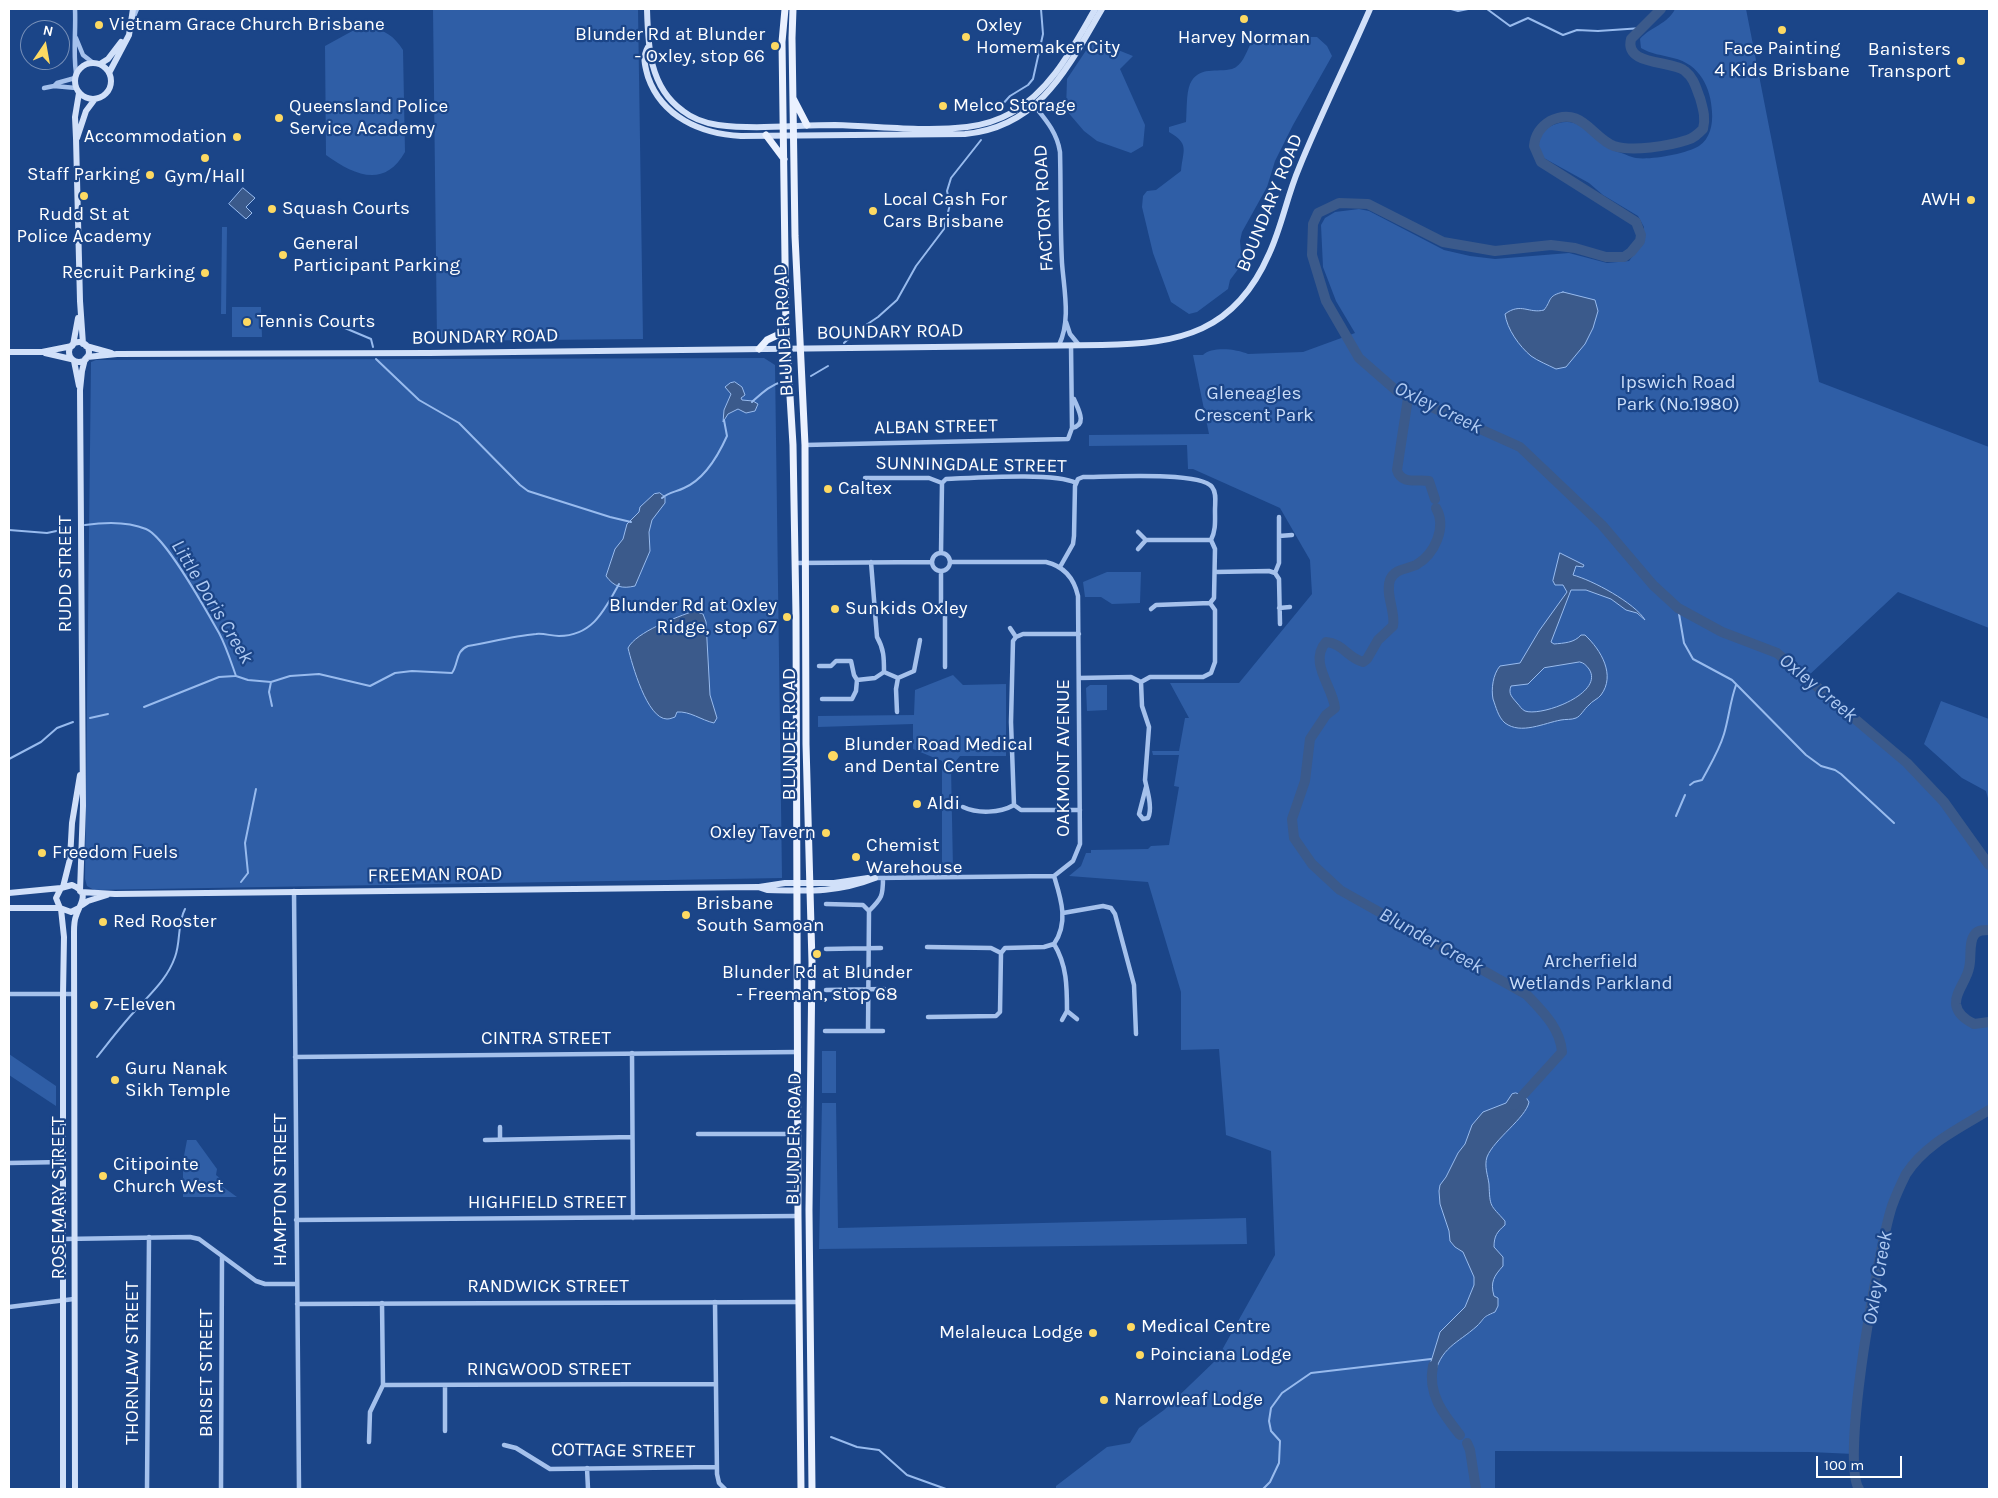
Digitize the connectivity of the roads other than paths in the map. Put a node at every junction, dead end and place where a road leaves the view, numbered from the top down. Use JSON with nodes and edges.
{"nodes":[{"id":1,"x":75,"y":9,"type":"edge"},
{"id":2,"x":131,"y":9,"type":"edge"},
{"id":3,"x":137,"y":9,"type":"edge"},
{"id":4,"x":648,"y":9,"type":"edge"},
{"id":5,"x":785,"y":9,"type":"edge"},
{"id":6,"x":793,"y":9,"type":"edge"},
{"id":7,"x":1095,"y":9,"type":"edge"},
{"id":8,"x":1102,"y":9,"type":"edge"},
{"id":9,"x":1370,"y":9,"type":"edge"},
{"id":10,"x":132,"y":19,"type":"junction"},
{"id":11,"x":76,"y":36,"type":"junction"},
{"id":12,"x":648,"y":47,"type":"junction"},
{"id":13,"x":92,"y":62,"type":"junction"},
{"id":14,"x":100,"y":64,"type":"junction"},
{"id":15,"x":109,"y":73,"type":"junction"},
{"id":16,"x":75,"y":76,"type":"junction"},
{"id":17,"x":54,"y":86,"type":"junction"},
{"id":18,"x":44,"y":88,"type":"dead end"},
{"id":19,"x":77,"y":90,"type":"junction"},
{"id":20,"x":792,"y":97,"type":"junction"},
{"id":21,"x":95,"y":99,"type":"junction"},
{"id":22,"x":1030,"y":101,"type":"junction"},
{"id":23,"x":1034,"y":107,"type":"junction"},
{"id":24,"x":807,"y":125,"type":"junction"},
{"id":25,"x":783,"y":126,"type":"junction"},
{"id":26,"x":793,"y":126,"type":"junction"},
{"id":27,"x":766,"y":135,"type":"junction"},
{"id":28,"x":783,"y":135,"type":"junction"},
{"id":29,"x":793,"y":135,"type":"junction"},
{"id":30,"x":76,"y":138,"type":"junction"},
{"id":31,"x":784,"y":159,"type":"junction"},
{"id":32,"x":80,"y":301,"type":"junction"},
{"id":33,"x":1066,"y":322,"type":"junction"},
{"id":34,"x":786,"y":331,"type":"junction"},
{"id":35,"x":72,"y":345,"type":"junction"},
{"id":36,"x":85,"y":345,"type":"junction"},
{"id":37,"x":1070,"y":345,"type":"junction"},
{"id":38,"x":1079,"y":345,"type":"junction"},
{"id":39,"x":1059,"y":346,"type":"junction"},
{"id":40,"x":759,"y":349,"type":"junction"},
{"id":41,"x":786,"y":349,"type":"junction"},
{"id":42,"x":801,"y":349,"type":"junction"},
{"id":43,"x":9,"y":352,"type":"edge"},
{"id":44,"x":42,"y":352,"type":"junction"},
{"id":45,"x":117,"y":354,"type":"junction"},
{"id":46,"x":86,"y":358,"type":"junction"},
{"id":47,"x":73,"y":360,"type":"junction"},
{"id":48,"x":80,"y":390,"type":"junction"},
{"id":49,"x":1072,"y":395,"type":"junction"},
{"id":50,"x":1072,"y":428,"type":"junction"},
{"id":51,"x":805,"y":444,"type":"junction"},
{"id":52,"x":865,"y":478,"type":"dead end"},
{"id":53,"x":1076,"y":482,"type":"junction"},
{"id":54,"x":942,"y":483,"type":"junction"},
{"id":55,"x":1279,"y":517,"type":"dead end"},
{"id":56,"x":1138,"y":532,"type":"dead end"},
{"id":57,"x":1292,"y":535,"type":"dead end"},
{"id":58,"x":1279,"y":536,"type":"junction"},
{"id":59,"x":1146,"y":540,"type":"junction"},
{"id":60,"x":1211,"y":540,"type":"junction"},
{"id":61,"x":1138,"y":549,"type":"dead end"},
{"id":62,"x":941,"y":553,"type":"junction"},
{"id":63,"x":871,"y":562,"type":"junction"},
{"id":64,"x":932,"y":562,"type":"junction"},
{"id":65,"x":950,"y":562,"type":"junction"},
{"id":66,"x":794,"y":563,"type":"junction"},
{"id":67,"x":807,"y":563,"type":"junction"},
{"id":68,"x":1060,"y":567,"type":"junction"},
{"id":69,"x":941,"y":571,"type":"junction"},
{"id":70,"x":1214,"y":572,"type":"junction"},
{"id":71,"x":1275,"y":573,"type":"junction"},
{"id":72,"x":1210,"y":603,"type":"junction"},
{"id":73,"x":1280,"y":608,"type":"junction"},
{"id":74,"x":1290,"y":608,"type":"dead end"},
{"id":75,"x":1151,"y":609,"type":"dead end"},
{"id":76,"x":1280,"y":624,"type":"dead end"},
{"id":77,"x":1010,"y":628,"type":"dead end"},
{"id":78,"x":1079,"y":634,"type":"junction"},
{"id":79,"x":1016,"y":637,"type":"junction"},
{"id":80,"x":920,"y":640,"type":"dead end"},
{"id":81,"x":819,"y":666,"type":"dead end"},
{"id":82,"x":945,"y":667,"type":"dead end"},
{"id":83,"x":884,"y":672,"type":"junction"},
{"id":84,"x":898,"y":678,"type":"junction"},
{"id":85,"x":1079,"y":678,"type":"junction"},
{"id":86,"x":857,"y":680,"type":"junction"},
{"id":87,"x":1142,"y":682,"type":"junction"},
{"id":88,"x":822,"y":698,"type":"dead end"},
{"id":89,"x":897,"y":712,"type":"dead end"},
{"id":90,"x":82,"y":758,"type":"junction"},
{"id":91,"x":1146,"y":787,"type":"junction"},
{"id":92,"x":1014,"y":805,"type":"junction"},
{"id":93,"x":963,"y":807,"type":"dead end"},
{"id":94,"x":1080,"y":810,"type":"junction"},
{"id":95,"x":1054,"y":876,"type":"junction"},
{"id":96,"x":879,"y":878,"type":"junction"},
{"id":97,"x":797,"y":882,"type":"junction"},
{"id":98,"x":809,"y":882,"type":"junction"},
{"id":99,"x":758,"y":887,"type":"junction"},
{"id":100,"x":62,"y":888,"type":"junction"},
{"id":101,"x":81,"y":891,"type":"junction"},
{"id":102,"x":294,"y":891,"type":"junction"},
{"id":103,"x":797,"y":891,"type":"junction"},
{"id":104,"x":809,"y":891,"type":"junction"},
{"id":105,"x":9,"y":893,"type":"edge"},
{"id":106,"x":113,"y":894,"type":"junction"},
{"id":107,"x":826,"y":904,"type":"dead end"},
{"id":108,"x":80,"y":907,"type":"junction"},
{"id":109,"x":9,"y":908,"type":"edge"},
{"id":110,"x":61,"y":909,"type":"junction"},
{"id":111,"x":869,"y":910,"type":"junction"},
{"id":112,"x":1063,"y":913,"type":"junction"},
{"id":113,"x":1054,"y":944,"type":"junction"},
{"id":114,"x":927,"y":947,"type":"dead end"},
{"id":115,"x":881,"y":948,"type":"dead end"},
{"id":116,"x":826,"y":949,"type":"dead end"},
{"id":117,"x":868,"y":949,"type":"junction"},
{"id":118,"x":1001,"y":953,"type":"junction"},
{"id":119,"x":826,"y":990,"type":"dead end"},
{"id":120,"x":868,"y":990,"type":"junction"},
{"id":121,"x":884,"y":990,"type":"dead end"},
{"id":122,"x":9,"y":994,"type":"edge"},
{"id":123,"x":63,"y":994,"type":"junction"},
{"id":124,"x":74,"y":994,"type":"junction"},
{"id":125,"x":1067,"y":1011,"type":"junction"},
{"id":126,"x":928,"y":1017,"type":"dead end"},
{"id":127,"x":1076,"y":1019,"type":"dead end"},
{"id":128,"x":1062,"y":1020,"type":"dead end"},
{"id":129,"x":883,"y":1030,"type":"dead end"},
{"id":130,"x":825,"y":1031,"type":"dead end"},
{"id":131,"x":868,"y":1031,"type":"junction"},
{"id":132,"x":1136,"y":1034,"type":"dead end"},
{"id":133,"x":798,"y":1052,"type":"junction"},
{"id":134,"x":632,"y":1053,"type":"junction"},
{"id":135,"x":295,"y":1057,"type":"junction"},
{"id":136,"x":63,"y":1101,"type":"junction"},
{"id":137,"x":74,"y":1101,"type":"junction"},
{"id":138,"x":500,"y":1127,"type":"dead end"},
{"id":139,"x":698,"y":1134,"type":"dead end"},
{"id":140,"x":798,"y":1134,"type":"junction"},
{"id":141,"x":632,"y":1138,"type":"junction"},
{"id":142,"x":485,"y":1140,"type":"dead end"},
{"id":143,"x":500,"y":1140,"type":"junction"},
{"id":144,"x":63,"y":1162,"type":"junction"},
{"id":145,"x":9,"y":1163,"type":"edge"},
{"id":146,"x":798,"y":1216,"type":"junction"},
{"id":147,"x":634,"y":1218,"type":"junction"},
{"id":148,"x":296,"y":1220,"type":"junction"},
{"id":149,"x":149,"y":1237,"type":"junction"},
{"id":150,"x":64,"y":1239,"type":"junction"},
{"id":151,"x":74,"y":1239,"type":"junction"},
{"id":152,"x":222,"y":1256,"type":"junction"},
{"id":153,"x":297,"y":1284,"type":"junction"},
{"id":154,"x":74,"y":1299,"type":"junction"},
{"id":155,"x":63,"y":1301,"type":"junction"},
{"id":156,"x":715,"y":1302,"type":"junction"},
{"id":157,"x":800,"y":1302,"type":"junction"},
{"id":158,"x":382,"y":1303,"type":"junction"},
{"id":159,"x":297,"y":1304,"type":"junction"},
{"id":160,"x":9,"y":1307,"type":"edge"},
{"id":161,"x":716,"y":1384,"type":"junction"},
{"id":162,"x":383,"y":1385,"type":"junction"},
{"id":163,"x":445,"y":1385,"type":"junction"},
{"id":164,"x":445,"y":1431,"type":"dead end"},
{"id":165,"x":369,"y":1442,"type":"dead end"},
{"id":166,"x":504,"y":1445,"type":"dead end"},
{"id":167,"x":717,"y":1467,"type":"junction"},
{"id":168,"x":587,"y":1468,"type":"junction"},
{"id":169,"x":63,"y":1489,"type":"edge"},
{"id":170,"x":75,"y":1489,"type":"edge"},
{"id":171,"x":147,"y":1489,"type":"edge"},
{"id":172,"x":221,"y":1489,"type":"edge"},
{"id":173,"x":299,"y":1489,"type":"edge"},
{"id":174,"x":588,"y":1489,"type":"edge"},
{"id":175,"x":725,"y":1489,"type":"edge"},
{"id":176,"x":801,"y":1489,"type":"edge"},
{"id":177,"x":812,"y":1489,"type":"edge"}],
"edges":[{"from":1,"to":11,"type":"street"},
{"from":2,"to":10,"type":"main road"},
{"from":2,"to":14,"type":"main road"},
{"from":3,"to":10,"type":"street"},
{"from":4,"to":12,"type":"main road"},
{"from":5,"to":25,"type":"main road","name":"BLUNDER ROAD"},
{"from":6,"to":20,"type":"main road","name":"BLUNDER ROAD"},
{"from":7,"to":22,"type":"main road"},
{"from":8,"to":23,"type":"main road"},
{"from":9,"to":38,"type":"main road","name":"BOUNDARY ROAD"},
{"from":10,"to":15,"type":"main road"},
{"from":11,"to":13,"type":"street"},
{"from":11,"to":16,"type":"street"},
{"from":12,"to":25,"type":"main road"},
{"from":12,"to":27,"type":"main road"},
{"from":13,"to":14,"type":"main road"},
{"from":13,"to":16,"type":"main road"},
{"from":14,"to":15,"type":"main road"},
{"from":15,"to":21,"type":"main road"},
{"from":16,"to":17,"type":"street"},
{"from":16,"to":19,"type":"main road"},
{"from":17,"to":18,"type":"street"},
{"from":17,"to":19,"type":"street"},
{"from":19,"to":21,"type":"main road"},
{"from":19,"to":30,"type":"main road"},
{"from":20,"to":24,"type":"main road"},
{"from":20,"to":26,"type":"main road","name":"BLUNDER ROAD"},
{"from":21,"to":30,"type":"main road"},
{"from":22,"to":23,"type":"street","name":"FACTORY ROAD"},
{"from":22,"to":24,"type":"main road"},
{"from":23,"to":29,"type":"main road"},
{"from":23,"to":33,"type":"street","name":"FACTORY ROAD"},
{"from":24,"to":26,"type":"main road"},
{"from":25,"to":26,"type":"main road"},
{"from":25,"to":28,"type":"main road","name":"BLUNDER ROAD"},
{"from":26,"to":29,"type":"main road","name":"BLUNDER ROAD"},
{"from":27,"to":28,"type":"main road"},
{"from":27,"to":31,"type":"main road"},
{"from":28,"to":29,"type":"main road"},
{"from":28,"to":31,"type":"main road","name":"BLUNDER ROAD"},
{"from":29,"to":42,"type":"main road","name":"BLUNDER ROAD"},
{"from":30,"to":32,"type":"main road"},
{"from":31,"to":34,"type":"main road","name":"BLUNDER ROAD"},
{"from":32,"to":35,"type":"main road"},
{"from":32,"to":36,"type":"main road"},
{"from":33,"to":38,"type":"street","name":"FACTORY ROAD"},
{"from":33,"to":39,"type":"street","name":"FACTORY ROAD"},
{"from":34,"to":40,"type":"main road"},
{"from":34,"to":41,"type":"main road","name":"BLUNDER ROAD"},
{"from":35,"to":36,"type":"main road"},
{"from":35,"to":44,"type":"main road"},
{"from":35,"to":47,"type":"main road"},
{"from":36,"to":45,"type":"main road","name":"BOUNDARY ROAD"},
{"from":36,"to":46,"type":"main road"},
{"from":37,"to":38,"type":"main road","name":"BOUNDARY ROAD"},
{"from":37,"to":39,"type":"main road","name":"BOUNDARY ROAD"},
{"from":37,"to":49,"type":"street"},
{"from":39,"to":42,"type":"main road","name":"BOUNDARY ROAD"},
{"from":40,"to":41,"type":"main road","name":"BOUNDARY ROAD"},
{"from":40,"to":45,"type":"main road","name":"BOUNDARY ROAD"},
{"from":41,"to":42,"type":"main road","name":"BOUNDARY ROAD"},
{"from":41,"to":66,"type":"main road","name":"BLUNDER ROAD"},
{"from":42,"to":51,"type":"main road","name":"BLUNDER ROAD"},
{"from":43,"to":44,"type":"main road"},
{"from":44,"to":47,"type":"main road"},
{"from":45,"to":46,"type":"main road","name":"BOUNDARY ROAD"},
{"from":46,"to":47,"type":"main road"},
{"from":46,"to":48,"type":"main road","name":"RUDD STREET"},
{"from":47,"to":48,"type":"main road","name":"RUDD STREET"},
{"from":48,"to":90,"type":"main road","name":"RUDD STREET"},
{"from":49,"to":50,"type":"street"},
{"from":49,"to":50,"type":"street"},
{"from":50,"to":51,"type":"street","name":"ALBAN STREET"},
{"from":51,"to":67,"type":"main road","name":"BLUNDER ROAD"},
{"from":52,"to":54,"type":"street","name":"SUNNINGDALE STREET"},
{"from":53,"to":54,"type":"street","name":"SUNNINGDALE STREET"},
{"from":53,"to":60,"type":"street"},
{"from":53,"to":68,"type":"street"},
{"from":54,"to":62,"type":"street"},
{"from":55,"to":58,"type":"street"},
{"from":56,"to":59,"type":"street"},
{"from":57,"to":58,"type":"street"},
{"from":58,"to":71,"type":"street"},
{"from":59,"to":60,"type":"street"},
{"from":59,"to":61,"type":"street"},
{"from":60,"to":70,"type":"street"},
{"from":62,"to":64,"type":"street"},
{"from":62,"to":65,"type":"street"},
{"from":63,"to":64,"type":"street"},
{"from":63,"to":67,"type":"street"},
{"from":63,"to":83,"type":"street"},
{"from":64,"to":69,"type":"street"},
{"from":65,"to":68,"type":"street"},
{"from":65,"to":69,"type":"street"},
{"from":66,"to":67,"type":"street"},
{"from":66,"to":97,"type":"main road","name":"BLUNDER ROAD"},
{"from":67,"to":98,"type":"main road","name":"BLUNDER ROAD"},
{"from":68,"to":78,"type":"street","name":"OAKMONT AVENUE"},
{"from":69,"to":82,"type":"street"},
{"from":70,"to":71,"type":"street"},
{"from":70,"to":72,"type":"street"},
{"from":71,"to":73,"type":"street"},
{"from":72,"to":75,"type":"street"},
{"from":72,"to":87,"type":"street"},
{"from":73,"to":74,"type":"street"},
{"from":73,"to":76,"type":"street"},
{"from":77,"to":79,"type":"street"},
{"from":78,"to":79,"type":"street"},
{"from":78,"to":85,"type":"street","name":"OAKMONT AVENUE"},
{"from":79,"to":92,"type":"street"},
{"from":80,"to":84,"type":"street"},
{"from":81,"to":86,"type":"street"},
{"from":83,"to":84,"type":"street"},
{"from":83,"to":86,"type":"street"},
{"from":84,"to":89,"type":"street"},
{"from":85,"to":87,"type":"street"},
{"from":85,"to":94,"type":"street","name":"OAKMONT AVENUE"},
{"from":86,"to":88,"type":"street"},
{"from":87,"to":91,"type":"street"},
{"from":90,"to":100,"type":"main road","name":"RUDD STREET"},
{"from":90,"to":101,"type":"main road","name":"RUDD STREET"},
{"from":91,"to":91,"type":"street"},
{"from":92,"to":93,"type":"street"},
{"from":92,"to":94,"type":"street"},
{"from":94,"to":95,"type":"street","name":"OAKMONT AVENUE"},
{"from":95,"to":96,"type":"street"},
{"from":95,"to":112,"type":"street"},
{"from":96,"to":98,"type":"main road"},
{"from":96,"to":104,"type":"main road"},
{"from":96,"to":111,"type":"street"},
{"from":97,"to":98,"type":"main road"},
{"from":97,"to":99,"type":"main road","name":"FREEMAN ROAD"},
{"from":97,"to":103,"type":"main road","name":"BLUNDER ROAD"},
{"from":98,"to":104,"type":"main road","name":"BLUNDER ROAD"},
{"from":99,"to":102,"type":"main road","name":"FREEMAN ROAD"},
{"from":99,"to":103,"type":"main road","name":"FREEMAN ROAD"},
{"from":100,"to":101,"type":"main road"},
{"from":100,"to":105,"type":"main road"},
{"from":100,"to":110,"type":"main road"},
{"from":101,"to":106,"type":"main road","name":"FREEMAN ROAD"},
{"from":101,"to":108,"type":"main road"},
{"from":102,"to":106,"type":"main road","name":"FREEMAN ROAD"},
{"from":102,"to":135,"type":"street","name":"HAMPTON STREET"},
{"from":103,"to":104,"type":"main road","name":"FREEMAN ROAD"},
{"from":103,"to":133,"type":"main road","name":"BLUNDER ROAD"},
{"from":104,"to":177,"type":"main road","name":"BLUNDER ROAD"},
{"from":106,"to":108,"type":"main road","name":"FREEMAN ROAD"},
{"from":107,"to":111,"type":"street"},
{"from":108,"to":110,"type":"main road"},
{"from":108,"to":124,"type":"main road","name":"ROSEMARY STREET"},
{"from":109,"to":110,"type":"main road"},
{"from":110,"to":123,"type":"main road","name":"ROSEMARY STREET"},
{"from":111,"to":117,"type":"street"},
{"from":112,"to":113,"type":"street"},
{"from":112,"to":132,"type":"street"},
{"from":113,"to":118,"type":"street"},
{"from":113,"to":125,"type":"street"},
{"from":114,"to":118,"type":"street"},
{"from":115,"to":117,"type":"street"},
{"from":116,"to":117,"type":"street"},
{"from":117,"to":120,"type":"street"},
{"from":118,"to":126,"type":"street"},
{"from":119,"to":120,"type":"street"},
{"from":120,"to":121,"type":"street"},
{"from":120,"to":131,"type":"street"},
{"from":122,"to":123,"type":"street"},
{"from":123,"to":124,"type":"street"},
{"from":123,"to":136,"type":"main road","name":"ROSEMARY STREET"},
{"from":124,"to":137,"type":"main road","name":"ROSEMARY STREET"},
{"from":125,"to":127,"type":"street"},
{"from":125,"to":128,"type":"street"},
{"from":129,"to":131,"type":"street"},
{"from":130,"to":131,"type":"street"},
{"from":133,"to":134,"type":"street","name":"CINTRA STREET"},
{"from":133,"to":140,"type":"main road","name":"BLUNDER ROAD"},
{"from":134,"to":135,"type":"street","name":"CINTRA STREET"},
{"from":134,"to":141,"type":"street"},
{"from":135,"to":148,"type":"street","name":"HAMPTON STREET"},
{"from":136,"to":137,"type":"main road"},
{"from":136,"to":144,"type":"main road","name":"ROSEMARY STREET"},
{"from":137,"to":151,"type":"main road","name":"ROSEMARY STREET"},
{"from":138,"to":143,"type":"street"},
{"from":139,"to":140,"type":"street"},
{"from":140,"to":146,"type":"main road","name":"BLUNDER ROAD"},
{"from":141,"to":143,"type":"street"},
{"from":141,"to":147,"type":"street"},
{"from":142,"to":143,"type":"street"},
{"from":144,"to":145,"type":"street"},
{"from":144,"to":150,"type":"main road","name":"ROSEMARY STREET"},
{"from":146,"to":147,"type":"street","name":"HIGHFIELD STREET"},
{"from":146,"to":157,"type":"main road","name":"BLUNDER ROAD"},
{"from":147,"to":148,"type":"street","name":"HIGHFIELD STREET"},
{"from":148,"to":153,"type":"street","name":"HAMPTON STREET"},
{"from":149,"to":151,"type":"street"},
{"from":149,"to":152,"type":"street"},
{"from":149,"to":171,"type":"street","name":"THORNLAW STREET"},
{"from":150,"to":151,"type":"street"},
{"from":150,"to":155,"type":"main road","name":"ROSEMARY STREET"},
{"from":151,"to":154,"type":"main road","name":"ROSEMARY STREET"},
{"from":152,"to":153,"type":"street"},
{"from":152,"to":172,"type":"street","name":"BRISET STREET"},
{"from":153,"to":159,"type":"street","name":"HAMPTON STREET"},
{"from":154,"to":155,"type":"street"},
{"from":154,"to":170,"type":"main road","name":"ROSEMARY STREET"},
{"from":155,"to":160,"type":"street"},
{"from":155,"to":169,"type":"main road","name":"ROSEMARY STREET"},
{"from":156,"to":157,"type":"street","name":"RANDWICK STREET"},
{"from":156,"to":158,"type":"street","name":"RANDWICK STREET"},
{"from":156,"to":161,"type":"street"},
{"from":157,"to":176,"type":"main road","name":"BLUNDER ROAD"},
{"from":158,"to":159,"type":"street","name":"RANDWICK STREET"},
{"from":158,"to":162,"type":"street"},
{"from":159,"to":173,"type":"street","name":"HAMPTON STREET"},
{"from":161,"to":163,"type":"street","name":"RINGWOOD STREET"},
{"from":161,"to":167,"type":"street"},
{"from":162,"to":163,"type":"street","name":"RINGWOOD STREET"},
{"from":162,"to":165,"type":"street"},
{"from":163,"to":164,"type":"street"},
{"from":166,"to":168,"type":"street","name":"COTTAGE STREET"},
{"from":167,"to":168,"type":"street","name":"COTTAGE STREET"},
{"from":167,"to":175,"type":"street"},
{"from":168,"to":174,"type":"street"}]}
